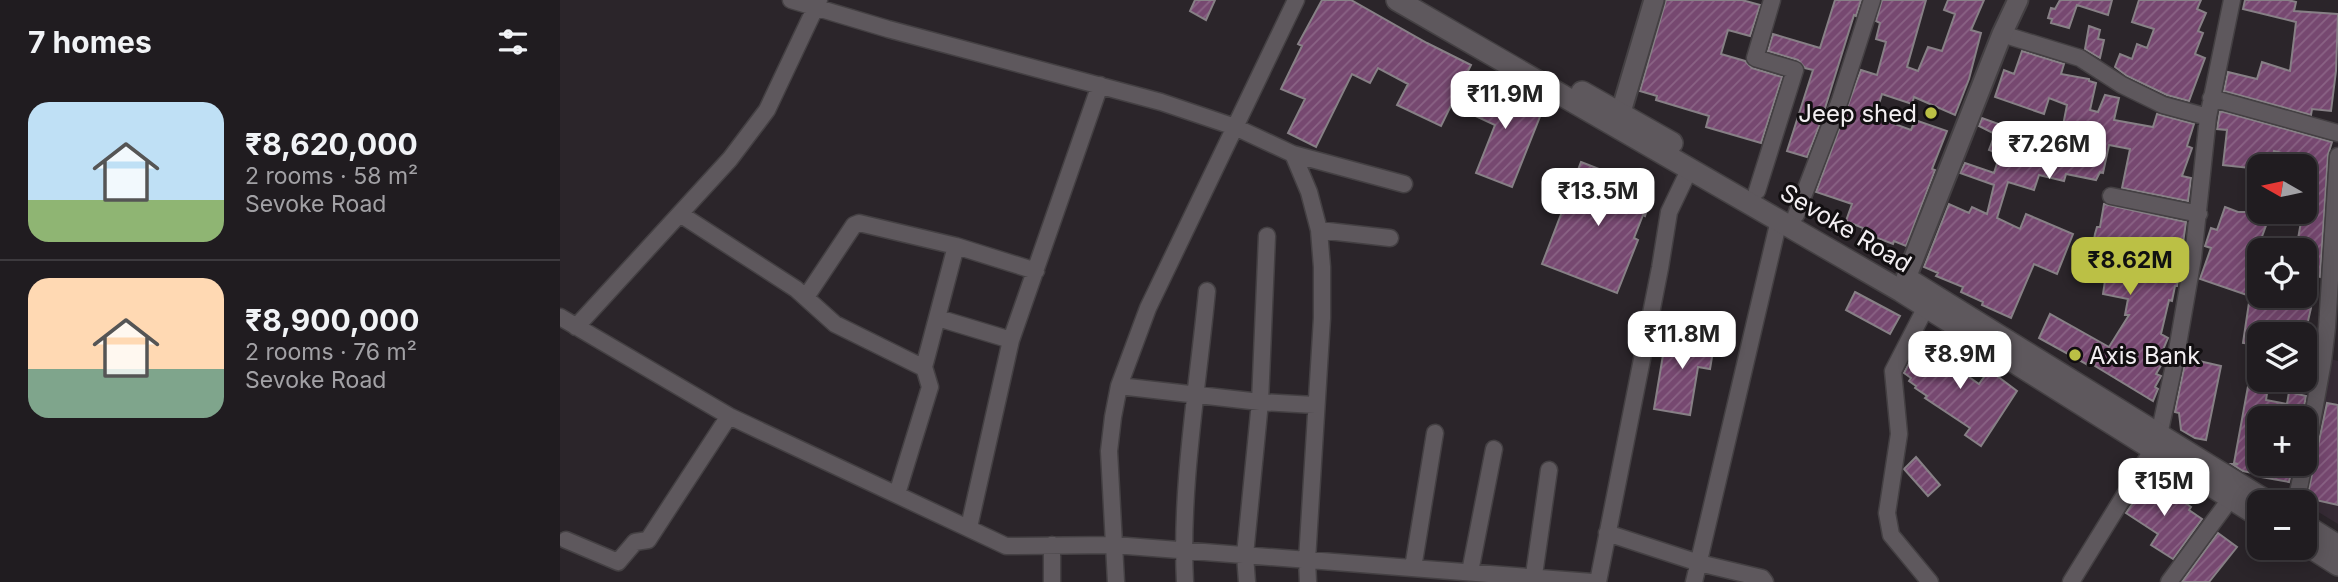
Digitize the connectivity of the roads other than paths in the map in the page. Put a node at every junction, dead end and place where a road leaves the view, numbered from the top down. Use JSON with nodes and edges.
{"nodes":[{"id":1,"x":791,"y":0,"type":"edge"},
{"id":2,"x":1296,"y":0,"type":"edge"},
{"id":3,"x":1397,"y":0,"type":"edge"},
{"id":4,"x":1422,"y":0,"type":"edge"},
{"id":5,"x":1654,"y":0,"type":"edge"},
{"id":6,"x":1772,"y":0,"type":"edge"},
{"id":7,"x":1872,"y":0,"type":"edge"},
{"id":8,"x":2018,"y":0,"type":"edge"},
{"id":9,"x":2232,"y":0,"type":"edge"},
{"id":10,"x":817,"y":4,"type":"edge"},
{"id":11,"x":2002,"y":34,"type":"junction"},
{"id":12,"x":1100,"y":85,"type":"junction"},
{"id":13,"x":2211,"y":98,"type":"junction"},
{"id":14,"x":1590,"y":104,"type":"junction"},
{"id":15,"x":2208,"y":117,"type":"junction"},
{"id":16,"x":1617,"y":120,"type":"junction"},
{"id":17,"x":1235,"y":127,"type":"junction"},
{"id":18,"x":2338,"y":133,"type":"edge"},
{"id":19,"x":1293,"y":154,"type":"junction"},
{"id":20,"x":2338,"y":156,"type":"edge"},
{"id":21,"x":1690,"y":168,"type":"junction"},
{"id":22,"x":1404,"y":184,"type":"dead end"},
{"id":23,"x":1757,"y":191,"type":"junction"},
{"id":24,"x":2111,"y":196,"type":"dead end"},
{"id":25,"x":680,"y":214,"type":"junction"},
{"id":26,"x":2199,"y":214,"type":"junction"},
{"id":27,"x":1788,"y":217,"type":"junction"},
{"id":28,"x":1319,"y":230,"type":"junction"},
{"id":29,"x":1267,"y":236,"type":"dead end"},
{"id":30,"x":1390,"y":238,"type":"dead end"},
{"id":31,"x":956,"y":246,"type":"junction"},
{"id":32,"x":1036,"y":271,"type":"junction"},
{"id":33,"x":1904,"y":285,"type":"junction"},
{"id":34,"x":2334,"y":286,"type":"edge"},
{"id":35,"x":1207,"y":291,"type":"dead end"},
{"id":36,"x":806,"y":297,"type":"junction"},
{"id":37,"x":1926,"y":307,"type":"junction"},
{"id":38,"x":560,"y":317,"type":"edge"},
{"id":39,"x":937,"y":318,"type":"junction"},
{"id":40,"x":576,"y":327,"type":"junction"},
{"id":41,"x":1011,"y":340,"type":"junction"},
{"id":42,"x":2331,"y":354,"type":"edge"},
{"id":43,"x":924,"y":366,"type":"junction"},
{"id":44,"x":1119,"y":386,"type":"junction"},
{"id":45,"x":1196,"y":396,"type":"junction"},
{"id":46,"x":1260,"y":402,"type":"junction"},
{"id":47,"x":1315,"y":405,"type":"junction"},
{"id":48,"x":2317,"y":410,"type":"edge"},
{"id":49,"x":729,"y":416,"type":"junction"},
{"id":50,"x":1435,"y":433,"type":"dead end"},
{"id":51,"x":2156,"y":442,"type":"junction"},
{"id":52,"x":1494,"y":449,"type":"dead end"},
{"id":53,"x":1549,"y":470,"type":"dead end"},
{"id":54,"x":2247,"y":491,"type":"edge"},
{"id":55,"x":897,"y":494,"type":"junction"},
{"id":56,"x":2231,"y":498,"type":"junction"},
{"id":57,"x":2247,"y":508,"type":"edge"},
{"id":58,"x":970,"y":527,"type":"junction"},
{"id":59,"x":1607,"y":533,"type":"junction"},
{"id":60,"x":2317,"y":533,"type":"edge"},
{"id":61,"x":566,"y":540,"type":"dead end"},
{"id":62,"x":1052,"y":545,"type":"junction"},
{"id":63,"x":1114,"y":545,"type":"junction"},
{"id":64,"x":2338,"y":546,"type":"edge"},
{"id":65,"x":1184,"y":549,"type":"junction"},
{"id":66,"x":2317,"y":552,"type":"edge"},
{"id":67,"x":1245,"y":555,"type":"junction"},
{"id":68,"x":1307,"y":560,"type":"junction"},
{"id":69,"x":1699,"y":563,"type":"junction"},
{"id":70,"x":2338,"y":565,"type":"edge"},
{"id":71,"x":1413,"y":568,"type":"junction"},
{"id":72,"x":1470,"y":572,"type":"junction"},
{"id":73,"x":1361,"y":574,"type":"edge"},
{"id":74,"x":1431,"y":576,"type":"edge"},
{"id":75,"x":1533,"y":580,"type":"edge"},
{"id":76,"x":1052,"y":582,"type":"edge"},
{"id":77,"x":1116,"y":582,"type":"edge"},
{"id":78,"x":1185,"y":582,"type":"edge"},
{"id":79,"x":1247,"y":582,"type":"edge"},
{"id":80,"x":1308,"y":582,"type":"edge"},
{"id":81,"x":1592,"y":582,"type":"edge"},
{"id":82,"x":1598,"y":582,"type":"edge"},
{"id":83,"x":1694,"y":582,"type":"edge"},
{"id":84,"x":1765,"y":582,"type":"edge"},
{"id":85,"x":1930,"y":582,"type":"edge"},
{"id":86,"x":2071,"y":582,"type":"edge"},
{"id":87,"x":2169,"y":582,"type":"edge"}],
"edges":[{"from":1,"to":10,"type":"street"},
{"from":2,"to":17,"type":"street"},
{"from":3,"to":14,"type":"main road","name":"Sevoke Road"},
{"from":4,"to":14,"type":"main road","name":"Sevoke Road"},
{"from":5,"to":16,"type":"street"},
{"from":6,"to":23,"type":"street"},
{"from":7,"to":27,"type":"street"},
{"from":8,"to":11,"type":"street"},
{"from":9,"to":13,"type":"street"},
{"from":10,"to":12,"type":"street"},
{"from":10,"to":25,"type":"street"},
{"from":11,"to":15,"type":"street"},
{"from":11,"to":33,"type":"street"},
{"from":12,"to":17,"type":"street"},
{"from":12,"to":32,"type":"street"},
{"from":13,"to":15,"type":"street"},
{"from":13,"to":18,"type":"street"},
{"from":14,"to":16,"type":"main road","name":"Sevoke Road"},
{"from":15,"to":26,"type":"street"},
{"from":16,"to":21,"type":"main road","name":"Sevoke Road"},
{"from":16,"to":23,"type":"main road","name":"Sevoke Road"},
{"from":17,"to":19,"type":"street"},
{"from":17,"to":44,"type":"street"},
{"from":19,"to":22,"type":"street"},
{"from":19,"to":28,"type":"street"},
{"from":20,"to":34,"type":"street"},
{"from":21,"to":27,"type":"main road","name":"Sevoke Road"},
{"from":21,"to":59,"type":"street"},
{"from":23,"to":27,"type":"main road","name":"Sevoke Road"},
{"from":24,"to":26,"type":"street"},
{"from":25,"to":36,"type":"street"},
{"from":25,"to":40,"type":"street"},
{"from":26,"to":51,"type":"street"},
{"from":27,"to":33,"type":"main road","name":"Sevoke Road"},
{"from":27,"to":69,"type":"street"},
{"from":28,"to":30,"type":"street"},
{"from":28,"to":47,"type":"street"},
{"from":29,"to":46,"type":"street"},
{"from":31,"to":32,"type":"street"},
{"from":31,"to":36,"type":"street"},
{"from":31,"to":39,"type":"street"},
{"from":32,"to":41,"type":"street"},
{"from":33,"to":37,"type":"main road","name":"Sevoke Road"},
{"from":33,"to":51,"type":"main road","name":"Sevoke Road"},
{"from":34,"to":42,"type":"street"},
{"from":35,"to":45,"type":"street"},
{"from":36,"to":43,"type":"street"},
{"from":37,"to":51,"type":"main road","name":"Sevoke Road"},
{"from":37,"to":85,"type":"street"},
{"from":38,"to":40,"type":"street"},
{"from":39,"to":41,"type":"street"},
{"from":39,"to":43,"type":"street"},
{"from":40,"to":49,"type":"street"},
{"from":41,"to":58,"type":"street"},
{"from":42,"to":48,"type":"street"},
{"from":43,"to":55,"type":"street"},
{"from":44,"to":45,"type":"street"},
{"from":44,"to":63,"type":"street"},
{"from":45,"to":46,"type":"street"},
{"from":45,"to":65,"type":"street"},
{"from":46,"to":47,"type":"street"},
{"from":46,"to":67,"type":"street"},
{"from":47,"to":68,"type":"street"},
{"from":49,"to":55,"type":"street"},
{"from":49,"to":61,"type":"street"},
{"from":50,"to":71,"type":"street"},
{"from":51,"to":54,"type":"main road","name":"Sevoke Road"},
{"from":51,"to":56,"type":"main road","name":"Sevoke Road"},
{"from":51,"to":86,"type":"street"},
{"from":52,"to":72,"type":"street"},
{"from":53,"to":75,"type":"street"},
{"from":55,"to":58,"type":"street"},
{"from":56,"to":57,"type":"main road","name":"Sevoke Road"},
{"from":56,"to":87,"type":"street"},
{"from":58,"to":62,"type":"street"},
{"from":59,"to":69,"type":"street"},
{"from":59,"to":82,"type":"street"},
{"from":60,"to":64,"type":"main road"},
{"from":62,"to":63,"type":"street"},
{"from":62,"to":76,"type":"street"},
{"from":63,"to":65,"type":"street"},
{"from":63,"to":77,"type":"street"},
{"from":65,"to":67,"type":"street"},
{"from":65,"to":78,"type":"street"},
{"from":66,"to":70,"type":"main road"},
{"from":67,"to":68,"type":"street"},
{"from":67,"to":79,"type":"street"},
{"from":68,"to":73,"type":"street"},
{"from":68,"to":80,"type":"street"},
{"from":69,"to":83,"type":"street"},
{"from":69,"to":84,"type":"street"},
{"from":71,"to":73,"type":"street"},
{"from":71,"to":74,"type":"street"},
{"from":72,"to":74,"type":"street"},
{"from":72,"to":75,"type":"street"},
{"from":75,"to":81,"type":"street"}]}
